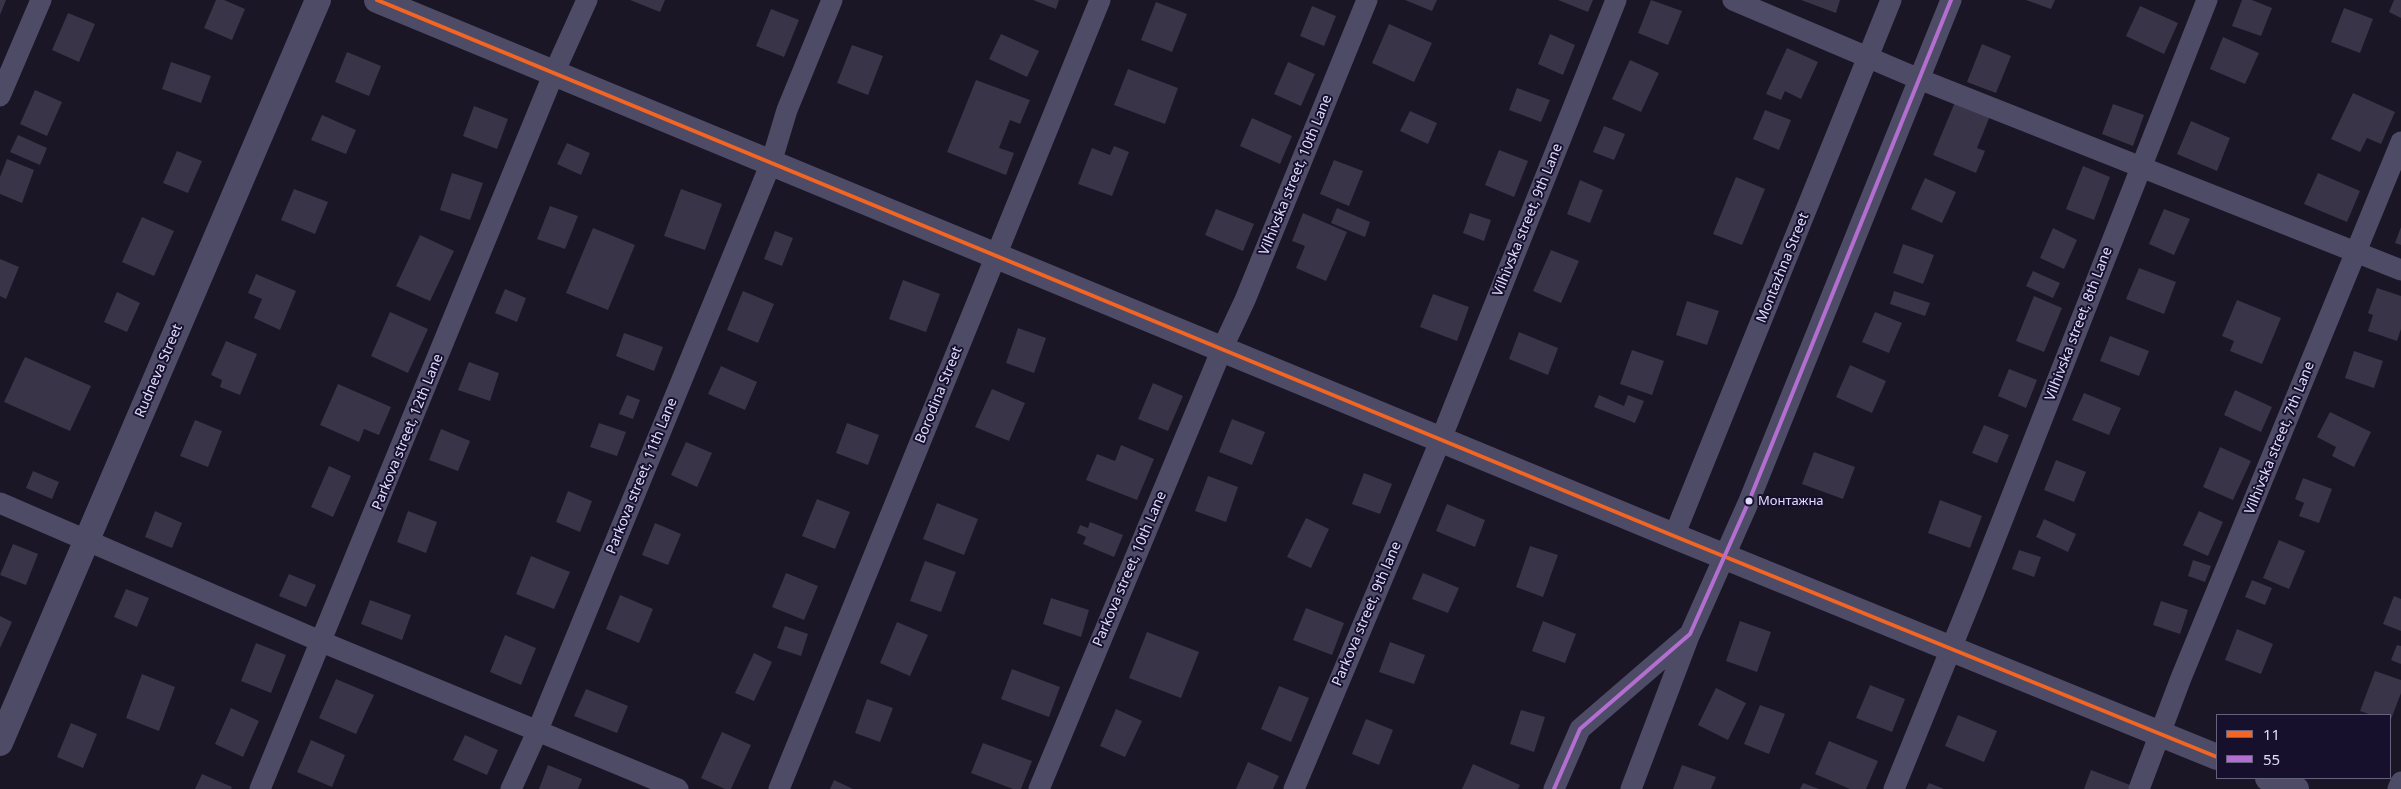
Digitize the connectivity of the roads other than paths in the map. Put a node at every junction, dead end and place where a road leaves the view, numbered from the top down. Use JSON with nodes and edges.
{"nodes":[{"id":1,"x":41,"y":0,"type":"edge"},
{"id":2,"x":318,"y":0,"type":"edge"},
{"id":3,"x":377,"y":0,"type":"edge"},
{"id":4,"x":586,"y":0,"type":"edge"},
{"id":5,"x":832,"y":0,"type":"edge"},
{"id":6,"x":1100,"y":0,"type":"edge"},
{"id":7,"x":1367,"y":0,"type":"edge"},
{"id":8,"x":1616,"y":0,"type":"edge"},
{"id":9,"x":1733,"y":0,"type":"edge"},
{"id":10,"x":1891,"y":0,"type":"edge"},
{"id":11,"x":1951,"y":0,"type":"edge"},
{"id":12,"x":2206,"y":0,"type":"edge"},
{"id":13,"x":1868,"y":58,"type":"junction"},
{"id":14,"x":554,"y":73,"type":"junction"},
{"id":15,"x":1919,"y":79,"type":"junction"},
{"id":16,"x":0,"y":96,"type":"edge"},
{"id":17,"x":2401,"y":142,"type":"edge"},
{"id":18,"x":771,"y":163,"type":"junction"},
{"id":19,"x":2142,"y":165,"type":"junction"},
{"id":20,"x":2357,"y":251,"type":"junction"},
{"id":21,"x":996,"y":256,"type":"junction"},
{"id":22,"x":2401,"y":270,"type":"edge"},
{"id":23,"x":1222,"y":349,"type":"junction"},
{"id":24,"x":1441,"y":439,"type":"junction"},
{"id":25,"x":0,"y":503,"type":"edge"},
{"id":26,"x":1674,"y":536,"type":"junction"},
{"id":27,"x":87,"y":539,"type":"junction"},
{"id":28,"x":1724,"y":555,"type":"junction"},
{"id":29,"x":1690,"y":634,"type":"junction"},
{"id":30,"x":322,"y":642,"type":"junction"},
{"id":31,"x":1951,"y":648,"type":"junction"},
{"id":32,"x":537,"y":732,"type":"junction"},
{"id":33,"x":2162,"y":734,"type":"junction"},
{"id":34,"x":0,"y":743,"type":"edge"},
{"id":35,"x":2216,"y":757,"type":"edge"},
{"id":36,"x":2271,"y":779,"type":"edge"},
{"id":37,"x":2401,"y":782,"type":"edge"},
{"id":38,"x":260,"y":789,"type":"edge"},
{"id":39,"x":511,"y":789,"type":"edge"},
{"id":40,"x":678,"y":789,"type":"edge"},
{"id":41,"x":778,"y":789,"type":"edge"},
{"id":42,"x":1039,"y":789,"type":"edge"},
{"id":43,"x":1294,"y":789,"type":"edge"},
{"id":44,"x":1554,"y":789,"type":"edge"},
{"id":45,"x":1631,"y":789,"type":"edge"},
{"id":46,"x":1894,"y":789,"type":"edge"},
{"id":47,"x":2139,"y":789,"type":"edge"},
{"id":48,"x":2296,"y":789,"type":"edge"},
{"id":49,"x":2398,"y":789,"type":"edge"}],
"edges":[{"from":1,"to":16,"type":"street"},
{"from":2,"to":27,"type":"street","name":"Rudneva Street"},
{"from":3,"to":14,"type":"street"},
{"from":4,"to":14,"type":"street","name":"Parkova street, 12th Lane"},
{"from":5,"to":18,"type":"street","name":"Parkova street, 11th Lane"},
{"from":6,"to":21,"type":"street","name":"Borodina Street"},
{"from":7,"to":23,"type":"street","name":"Vilhivska street, 10th Lane"},
{"from":8,"to":24,"type":"street","name":"Vilhivska street, 9th Lane"},
{"from":9,"to":13,"type":"street"},
{"from":10,"to":13,"type":"street","name":"Montazhna Street"},
{"from":11,"to":15,"type":"street"},
{"from":12,"to":19,"type":"street","name":"Vilhivska street, 8th Lane"},
{"from":13,"to":15,"type":"street"},
{"from":13,"to":26,"type":"street","name":"Montazhna Street"},
{"from":14,"to":18,"type":"street"},
{"from":14,"to":30,"type":"street","name":"Parkova street, 12th Lane"},
{"from":15,"to":19,"type":"street"},
{"from":15,"to":28,"type":"street"},
{"from":17,"to":20,"type":"street","name":"Vilhivska street, 7th Lane"},
{"from":18,"to":21,"type":"street"},
{"from":18,"to":32,"type":"street","name":"Parkova street, 11th Lane"},
{"from":19,"to":20,"type":"street"},
{"from":19,"to":31,"type":"street","name":"Vilhivska street, 8th Lane"},
{"from":20,"to":22,"type":"street"},
{"from":20,"to":33,"type":"street","name":"Vilhivska street, 7th Lane"},
{"from":21,"to":23,"type":"street"},
{"from":21,"to":41,"type":"street","name":"Borodina Street"},
{"from":23,"to":24,"type":"street"},
{"from":23,"to":42,"type":"street","name":"Parkova street, 10th Lane"},
{"from":24,"to":26,"type":"street"},
{"from":24,"to":43,"type":"street","name":"Parkova street, 9th lane"},
{"from":25,"to":27,"type":"street"},
{"from":26,"to":28,"type":"street"},
{"from":27,"to":30,"type":"street"},
{"from":27,"to":34,"type":"street","name":"Rudneva Street"},
{"from":28,"to":29,"type":"street"},
{"from":28,"to":31,"type":"street"},
{"from":29,"to":44,"type":"street"},
{"from":29,"to":45,"type":"street"},
{"from":30,"to":32,"type":"street"},
{"from":30,"to":38,"type":"street","name":"Parkova street, 12th Lane"},
{"from":31,"to":33,"type":"street"},
{"from":31,"to":46,"type":"street","name":"Vilhivska street, 8th Lane"},
{"from":32,"to":39,"type":"street","name":"Parkova street, 11th Lane"},
{"from":32,"to":40,"type":"street"},
{"from":33,"to":35,"type":"street"},
{"from":33,"to":47,"type":"street","name":"Vilhivska street, 7th Lane"},
{"from":36,"to":48,"type":"street"},
{"from":37,"to":49,"type":"street"}]}
